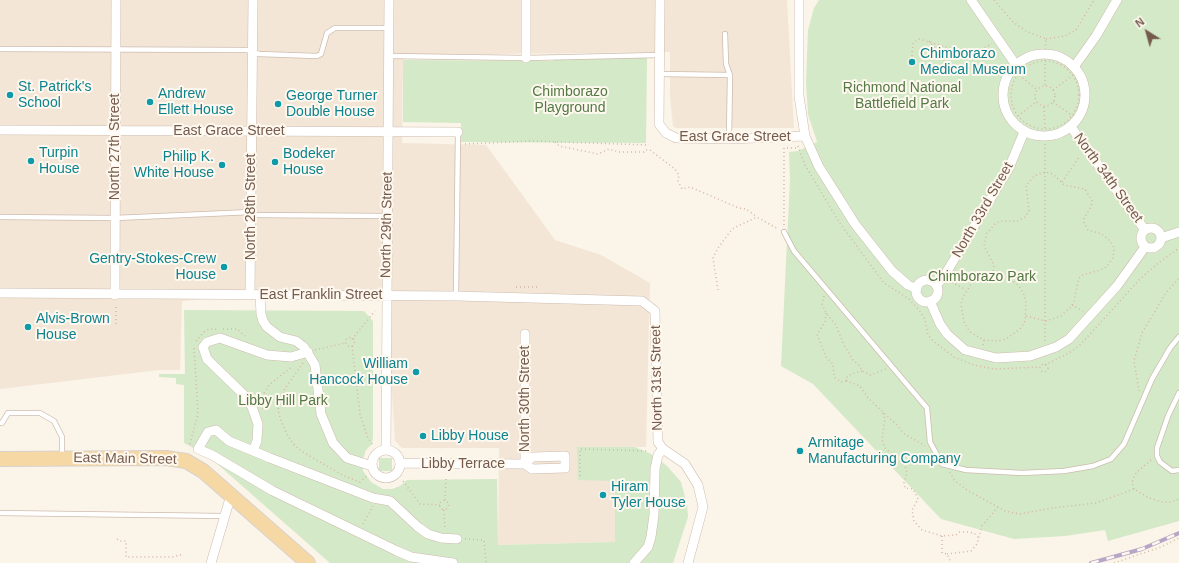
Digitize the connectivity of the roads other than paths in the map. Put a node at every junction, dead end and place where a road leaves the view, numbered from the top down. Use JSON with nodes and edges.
{"nodes":[{"id":1,"x":116,"y":0,"type":"edge"},
{"id":2,"x":253,"y":0,"type":"edge"},
{"id":3,"x":389,"y":0,"type":"edge"},
{"id":4,"x":526,"y":0,"type":"edge"},
{"id":5,"x":660,"y":0,"type":"edge"},
{"id":6,"x":799,"y":0,"type":"edge"},
{"id":7,"x":970,"y":0,"type":"edge"},
{"id":8,"x":1116,"y":0,"type":"edge"},
{"id":9,"x":389,"y":28,"type":"junction"},
{"id":10,"x":726,"y":34,"type":"dead end"},
{"id":11,"x":0,"y":49,"type":"edge"},
{"id":12,"x":116,"y":49,"type":"junction"},
{"id":13,"x":252,"y":52,"type":"junction"},
{"id":14,"x":660,"y":54,"type":"junction"},
{"id":15,"x":389,"y":56,"type":"junction"},
{"id":16,"x":526,"y":58,"type":"junction"},
{"id":17,"x":1017,"y":70,"type":"junction"},
{"id":18,"x":1074,"y":71,"type":"junction"},
{"id":19,"x":660,"y":74,"type":"junction"},
{"id":20,"x":730,"y":75,"type":"junction"},
{"id":21,"x":1071,"y":127,"type":"junction"},
{"id":22,"x":0,"y":130,"type":"edge"},
{"id":23,"x":115,"y":131,"type":"junction"},
{"id":24,"x":252,"y":131,"type":"junction"},
{"id":25,"x":388,"y":132,"type":"junction"},
{"id":26,"x":458,"y":132,"type":"joint"},
{"id":27,"x":1024,"y":132,"type":"junction"},
{"id":28,"x":805,"y":136,"type":"junction"},
{"id":29,"x":729,"y":139,"type":"junction"},
{"id":30,"x":252,"y":213,"type":"junction"},
{"id":31,"x":387,"y":216,"type":"junction"},
{"id":32,"x":0,"y":217,"type":"edge"},
{"id":33,"x":115,"y":218,"type":"junction"},
{"id":34,"x":1145,"y":230,"type":"junction"},
{"id":35,"x":784,"y":232,"type":"road end"},
{"id":36,"x":1179,"y":232,"type":"edge"},
{"id":37,"x":1161,"y":238,"type":"junction"},
{"id":38,"x":1146,"y":247,"type":"junction"},
{"id":39,"x":936,"y":285,"type":"junction"},
{"id":40,"x":917,"y":289,"type":"junction"},
{"id":41,"x":0,"y":293,"type":"edge"},
{"id":42,"x":115,"y":295,"type":"junction"},
{"id":43,"x":250,"y":295,"type":"junction"},
{"id":44,"x":260,"y":295,"type":"junction"},
{"id":45,"x":386,"y":296,"type":"junction"},
{"id":46,"x":456,"y":296,"type":"junction"},
{"id":47,"x":642,"y":301,"type":"joint"},
{"id":48,"x":930,"y":302,"type":"junction"},
{"id":49,"x":525,"y":334,"type":"dead end"},
{"id":50,"x":1179,"y":337,"type":"edge"},
{"id":51,"x":308,"y":352,"type":"junction"},
{"id":52,"x":1179,"y":393,"type":"edge"},
{"id":53,"x":0,"y":423,"type":"edge"},
{"id":54,"x":199,"y":447,"type":"junction"},
{"id":55,"x":386,"y":450,"type":"junction"},
{"id":56,"x":253,"y":451,"type":"junction"},
{"id":57,"x":660,"y":452,"type":"junction"},
{"id":58,"x":62,"y":458,"type":"junction"},
{"id":59,"x":0,"y":459,"type":"edge"},
{"id":60,"x":192,"y":463,"type":"junction"},
{"id":61,"x":400,"y":463,"type":"junction"},
{"id":62,"x":526,"y":464,"type":"joint"},
{"id":63,"x":372,"y":466,"type":"junction"},
{"id":64,"x":1179,"y":470,"type":"edge"},
{"id":65,"x":231,"y":495,"type":"junction"},
{"id":66,"x":0,"y":513,"type":"edge"},
{"id":67,"x":223,"y":516,"type":"junction"},
{"id":68,"x":457,"y":539,"type":"road end"},
{"id":69,"x":211,"y":563,"type":"edge"},
{"id":70,"x":308,"y":563,"type":"edge"},
{"id":71,"x":453,"y":563,"type":"edge"},
{"id":72,"x":634,"y":563,"type":"edge"},
{"id":73,"x":688,"y":563,"type":"edge"}],
"edges":[{"from":1,"to":12,"type":"street","name":"North 27th Street"},
{"from":2,"to":13,"type":"street","name":"North 28th Street"},
{"from":3,"to":9,"type":"street","name":"North 29th Street"},
{"from":4,"to":16,"type":"street"},
{"from":5,"to":14,"type":"street"},
{"from":6,"to":28,"type":"street"},
{"from":7,"to":17,"type":"street"},
{"from":8,"to":18,"type":"street"},
{"from":9,"to":13,"type":"lane"},
{"from":9,"to":15,"type":"street","name":"North 29th Street"},
{"from":10,"to":20,"type":"lane"},
{"from":11,"to":12,"type":"lane"},
{"from":12,"to":13,"type":"lane"},
{"from":12,"to":23,"type":"street","name":"North 27th Street"},
{"from":13,"to":24,"type":"street","name":"North 28th Street"},
{"from":14,"to":16,"type":"lane"},
{"from":14,"to":19,"type":"street"},
{"from":15,"to":16,"type":"lane"},
{"from":15,"to":25,"type":"street","name":"North 29th Street"},
{"from":17,"to":18,"type":"street"},
{"from":17,"to":27,"type":"street"},
{"from":18,"to":21,"type":"street"},
{"from":19,"to":20,"type":"lane"},
{"from":19,"to":29,"type":"street","name":"East Grace Street"},
{"from":20,"to":29,"type":"lane"},
{"from":21,"to":27,"type":"street"},
{"from":21,"to":34,"type":"street","name":"North 34th Street"},
{"from":22,"to":23,"type":"street","name":"East Grace Street"},
{"from":23,"to":24,"type":"street","name":"East Grace Street"},
{"from":23,"to":33,"type":"street","name":"North 27th Street"},
{"from":24,"to":25,"type":"street","name":"East Grace Street"},
{"from":24,"to":30,"type":"street","name":"North 28th Street"},
{"from":25,"to":26,"type":"street","name":"East Grace Street"},
{"from":25,"to":31,"type":"street","name":"North 29th Street"},
{"from":26,"to":46,"type":"lane"},
{"from":27,"to":39,"type":"street","name":"North 33rd Street"},
{"from":28,"to":29,"type":"street","name":"East Grace Street"},
{"from":28,"to":40,"type":"street","name":"East Grace Street"},
{"from":30,"to":31,"type":"lane"},
{"from":30,"to":33,"type":"lane"},
{"from":30,"to":43,"type":"street","name":"North 28th Street"},
{"from":31,"to":45,"type":"street","name":"North 29th Street"},
{"from":32,"to":33,"type":"lane"},
{"from":33,"to":42,"type":"street","name":"North 27th Street"},
{"from":34,"to":37,"type":"street"},
{"from":34,"to":38,"type":"street"},
{"from":35,"to":50,"type":"lane"},
{"from":36,"to":37,"type":"street","name":"East Grace Street"},
{"from":37,"to":38,"type":"street","name":"East Grace Street"},
{"from":38,"to":48,"type":"street","name":"East Grace Street"},
{"from":39,"to":40,"type":"street"},
{"from":39,"to":48,"type":"street"},
{"from":40,"to":48,"type":"street","name":"East Grace Street"},
{"from":41,"to":42,"type":"street","name":"East Franklin Street"},
{"from":42,"to":43,"type":"street","name":"East Franklin Street"},
{"from":43,"to":44,"type":"street","name":"East Franklin Street"},
{"from":44,"to":45,"type":"street","name":"East Franklin Street"},
{"from":44,"to":51,"type":"street"},
{"from":45,"to":46,"type":"street","name":"East Franklin Street"},
{"from":45,"to":55,"type":"street","name":"North 29th Street"},
{"from":46,"to":47,"type":"street","name":"East Franklin Street"},
{"from":47,"to":57,"type":"street","name":"North 31st Street"},
{"from":49,"to":62,"type":"street","name":"North 30th Street"},
{"from":51,"to":56,"type":"street"},
{"from":51,"to":63,"type":"street"},
{"from":52,"to":64,"type":"lane"},
{"from":53,"to":58,"type":"lane"},
{"from":54,"to":56,"type":"street"},
{"from":54,"to":60,"type":"lane"},
{"from":54,"to":71,"type":"street"},
{"from":55,"to":61,"type":"street"},
{"from":55,"to":63,"type":"street"},
{"from":56,"to":68,"type":"street"},
{"from":57,"to":72,"type":"street"},
{"from":57,"to":73,"type":"street","name":"North 31st Street"},
{"from":58,"to":59,"type":"main road","name":"East Main Street"},
{"from":58,"to":60,"type":"main road","name":"East Main Street"},
{"from":60,"to":65,"type":"main road","name":"East Main Street"},
{"from":61,"to":62,"type":"street","name":"Libby Terrace"},
{"from":61,"to":63,"type":"street"},
{"from":65,"to":67,"type":"street"},
{"from":65,"to":70,"type":"main road","name":"East Main Street"},
{"from":66,"to":67,"type":"lane"},
{"from":67,"to":69,"type":"street"}]}
